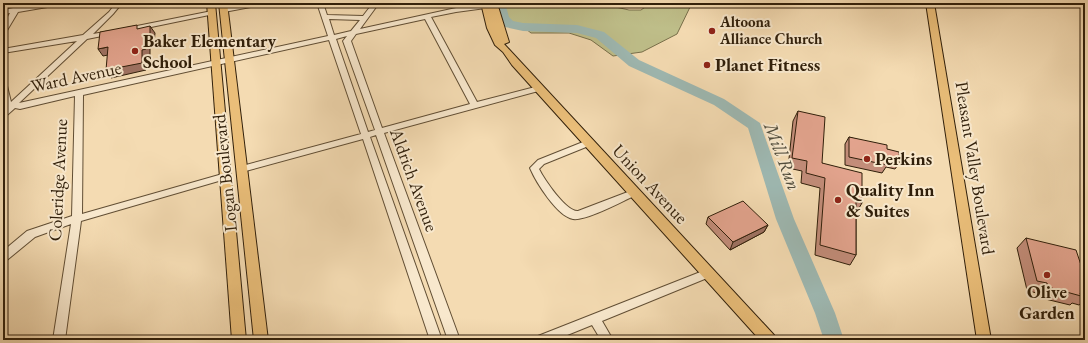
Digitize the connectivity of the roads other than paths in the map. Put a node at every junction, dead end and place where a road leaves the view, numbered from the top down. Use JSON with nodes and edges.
{"nodes":[{"id":1,"x":20,"y":3,"type":"edge"},
{"id":2,"x":59,"y":3,"type":"edge"},
{"id":3,"x":118,"y":3,"type":"edge"},
{"id":4,"x":262,"y":3,"type":"edge"},
{"id":5,"x":320,"y":3,"type":"edge"},
{"id":6,"x":376,"y":3,"type":"edge"},
{"id":7,"x":930,"y":3,"type":"edge"},
{"id":8,"x":489,"y":4,"type":"edge"},
{"id":9,"x":224,"y":7,"type":"edge"},
{"id":10,"x":211,"y":8,"type":"edge"},
{"id":11,"x":15,"y":10,"type":"junction"},
{"id":12,"x":3,"y":12,"type":"edge"},
{"id":13,"x":427,"y":16,"type":"junction"},
{"id":14,"x":325,"y":17,"type":"junction"},
{"id":15,"x":364,"y":18,"type":"junction"},
{"id":16,"x":3,"y":32,"type":"edge"},
{"id":17,"x":352,"y":33,"type":"junction"},
{"id":18,"x":332,"y":37,"type":"junction"},
{"id":19,"x":84,"y":38,"type":"junction"},
{"id":20,"x":3,"y":50,"type":"edge"},
{"id":21,"x":230,"y":59,"type":"junction"},
{"id":22,"x":216,"y":62,"type":"junction"},
{"id":23,"x":3,"y":86,"type":"edge"},
{"id":24,"x":539,"y":88,"type":"junction"},
{"id":25,"x":79,"y":93,"type":"junction"},
{"id":26,"x":12,"y":105,"type":"junction"},
{"id":27,"x":475,"y":106,"type":"junction"},
{"id":28,"x":3,"y":114,"type":"edge"},
{"id":29,"x":379,"y":132,"type":"junction"},
{"id":30,"x":366,"y":135,"type":"junction"},
{"id":31,"x":588,"y":143,"type":"junction"},
{"id":32,"x":242,"y":169,"type":"junction"},
{"id":33,"x":226,"y":176,"type":"junction"},
{"id":34,"x":633,"y":193,"type":"junction"},
{"id":35,"x":77,"y":218,"type":"junction"},
{"id":36,"x":3,"y":257,"type":"edge"},
{"id":37,"x":708,"y":273,"type":"junction"},
{"id":38,"x":595,"y":319,"type":"junction"},
{"id":39,"x":58,"y":340,"type":"edge"},
{"id":40,"x":240,"y":340,"type":"edge"},
{"id":41,"x":261,"y":340,"type":"edge"},
{"id":42,"x":436,"y":340,"type":"edge"},
{"id":43,"x":454,"y":340,"type":"edge"},
{"id":44,"x":542,"y":340,"type":"edge"},
{"id":45,"x":607,"y":340,"type":"edge"},
{"id":46,"x":769,"y":340,"type":"edge"},
{"id":47,"x":984,"y":340,"type":"edge"}],
"edges":[{"from":1,"to":11,"type":"street"},
{"from":2,"to":11,"type":"street"},
{"from":3,"to":19,"type":"street"},
{"from":4,"to":9,"type":"street"},
{"from":5,"to":14,"type":"street","name":"Aldrich Avenue"},
{"from":6,"to":15,"type":"street"},
{"from":7,"to":47,"type":"main road","name":"Pleasant Valley Boulevard"},
{"from":8,"to":13,"type":"street","name":"Ward Avenue"},
{"from":8,"to":24,"type":"main road","name":"Union Avenue"},
{"from":9,"to":21,"type":"main road","name":"Logan Boulevard"},
{"from":10,"to":19,"type":"street"},
{"from":10,"to":22,"type":"main road","name":"Logan Boulevard"},
{"from":11,"to":12,"type":"street"},
{"from":11,"to":16,"type":"street"},
{"from":13,"to":17,"type":"street","name":"Ward Avenue"},
{"from":13,"to":27,"type":"street"},
{"from":14,"to":15,"type":"street"},
{"from":14,"to":18,"type":"street","name":"Aldrich Avenue"},
{"from":15,"to":17,"type":"street"},
{"from":17,"to":18,"type":"street","name":"Ward Avenue"},
{"from":17,"to":29,"type":"street","name":"Aldrich Avenue"},
{"from":18,"to":21,"type":"street","name":"Ward Avenue"},
{"from":18,"to":30,"type":"street","name":"Aldrich Avenue"},
{"from":19,"to":20,"type":"street"},
{"from":19,"to":26,"type":"street"},
{"from":21,"to":22,"type":"street","name":"Ward Avenue"},
{"from":21,"to":32,"type":"main road","name":"Logan Boulevard"},
{"from":22,"to":25,"type":"street","name":"Ward Avenue"},
{"from":22,"to":33,"type":"main road","name":"Logan Boulevard"},
{"from":23,"to":26,"type":"street"},
{"from":24,"to":27,"type":"street"},
{"from":24,"to":31,"type":"main road","name":"Union Avenue"},
{"from":25,"to":26,"type":"street","name":"Ward Avenue"},
{"from":25,"to":35,"type":"street","name":"Coleridge Avenue"},
{"from":26,"to":28,"type":"street"},
{"from":27,"to":29,"type":"street"},
{"from":29,"to":30,"type":"street"},
{"from":29,"to":43,"type":"street","name":"Aldrich Avenue"},
{"from":30,"to":32,"type":"street"},
{"from":30,"to":42,"type":"street","name":"Aldrich Avenue"},
{"from":31,"to":34,"type":"main road","name":"Union Avenue"},
{"from":31,"to":34,"type":"street"},
{"from":32,"to":41,"type":"main road","name":"Logan Boulevard"},
{"from":33,"to":35,"type":"street"},
{"from":33,"to":40,"type":"main road","name":"Logan Boulevard"},
{"from":34,"to":37,"type":"main road","name":"Union Avenue"},
{"from":35,"to":36,"type":"street"},
{"from":35,"to":39,"type":"street","name":"Coleridge Avenue"},
{"from":37,"to":38,"type":"street"},
{"from":37,"to":46,"type":"main road","name":"Union Avenue"},
{"from":38,"to":44,"type":"street"},
{"from":38,"to":45,"type":"street"}]}
